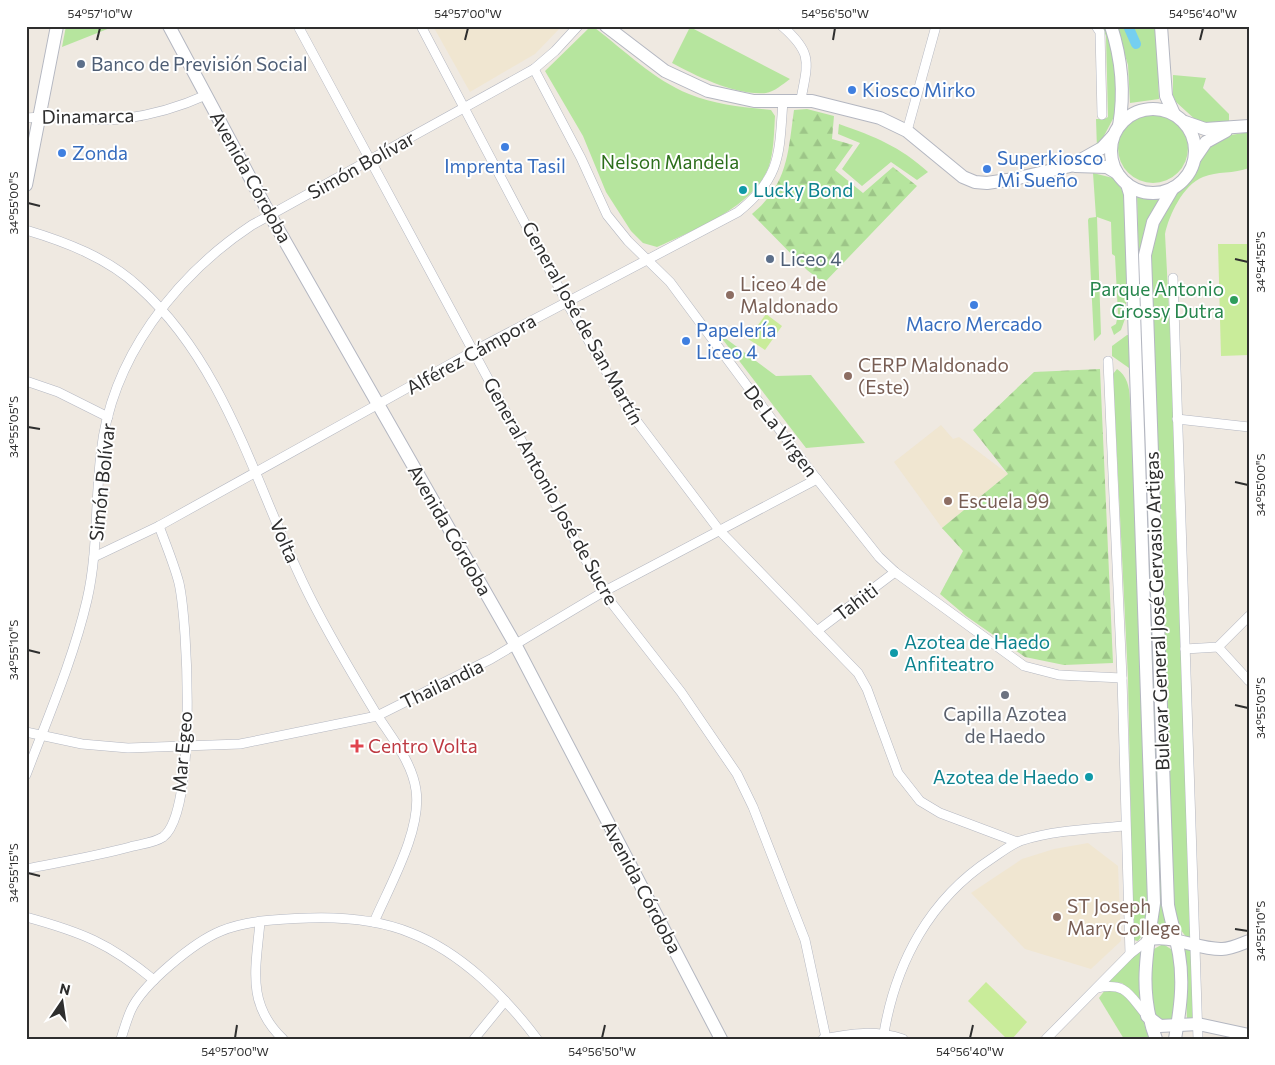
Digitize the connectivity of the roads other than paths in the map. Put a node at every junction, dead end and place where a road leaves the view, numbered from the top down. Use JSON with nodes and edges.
{"nodes":[{"id":1,"x":57,"y":26,"type":"edge"},
{"id":2,"x":169,"y":26,"type":"edge"},
{"id":3,"x":298,"y":26,"type":"edge"},
{"id":4,"x":421,"y":26,"type":"edge"},
{"id":5,"x":578,"y":26,"type":"edge"},
{"id":6,"x":606,"y":26,"type":"edge"},
{"id":7,"x":782,"y":26,"type":"edge"},
{"id":8,"x":936,"y":26,"type":"edge"},
{"id":9,"x":1096,"y":26,"type":"edge"},
{"id":10,"x":1111,"y":26,"type":"edge"},
{"id":11,"x":1161,"y":26,"type":"edge"},
{"id":12,"x":534,"y":69,"type":"junction"},
{"id":13,"x":206,"y":95,"type":"junction"},
{"id":14,"x":801,"y":99,"type":"junction"},
{"id":15,"x":783,"y":101,"type":"junction"},
{"id":16,"x":465,"y":107,"type":"junction"},
{"id":17,"x":1174,"y":114,"type":"junction"},
{"id":18,"x":1102,"y":115,"type":"dead end"},
{"id":19,"x":40,"y":116,"type":"junction"},
{"id":20,"x":26,"y":118,"type":"edge"},
{"id":21,"x":1185,"y":122,"type":"junction"},
{"id":22,"x":1249,"y":126,"type":"edge"},
{"id":23,"x":1230,"y":129,"type":"junction"},
{"id":24,"x":907,"y":131,"type":"junction"},
{"id":25,"x":1116,"y":131,"type":"junction"},
{"id":26,"x":1195,"y":158,"type":"junction"},
{"id":27,"x":369,"y":160,"type":"junction"},
{"id":28,"x":1070,"y":166,"type":"junction"},
{"id":29,"x":1117,"y":173,"type":"junction"},
{"id":30,"x":1127,"y":184,"type":"junction"},
{"id":31,"x":26,"y":185,"type":"edge"},
{"id":32,"x":1174,"y":188,"type":"junction"},
{"id":33,"x":270,"y":215,"type":"junction"},
{"id":34,"x":26,"y":230,"type":"edge"},
{"id":35,"x":648,"y":260,"type":"junction"},
{"id":36,"x":1173,"y":278,"type":"dead end"},
{"id":37,"x":567,"y":303,"type":"junction"},
{"id":38,"x":161,"y":309,"type":"junction"},
{"id":39,"x":472,"y":352,"type":"junction"},
{"id":40,"x":1108,"y":361,"type":"dead end"},
{"id":41,"x":26,"y":382,"type":"edge"},
{"id":42,"x":379,"y":405,"type":"junction"},
{"id":43,"x":108,"y":417,"type":"junction"},
{"id":44,"x":1177,"y":420,"type":"junction"},
{"id":45,"x":1249,"y":427,"type":"edge"},
{"id":46,"x":254,"y":472,"type":"junction"},
{"id":47,"x":817,"y":479,"type":"junction"},
{"id":48,"x":159,"y":526,"type":"junction"},
{"id":49,"x":718,"y":530,"type":"junction"},
{"id":50,"x":94,"y":557,"type":"junction"},
{"id":51,"x":896,"y":572,"type":"junction"},
{"id":52,"x":603,"y":592,"type":"junction"},
{"id":53,"x":1249,"y":616,"type":"edge"},
{"id":54,"x":817,"y":631,"type":"junction"},
{"id":55,"x":515,"y":644,"type":"junction"},
{"id":56,"x":1218,"y":647,"type":"junction"},
{"id":57,"x":1185,"y":649,"type":"junction"},
{"id":58,"x":1122,"y":678,"type":"junction"},
{"id":59,"x":1249,"y":681,"type":"edge"},
{"id":60,"x":377,"y":716,"type":"junction"},
{"id":61,"x":26,"y":732,"type":"edge"},
{"id":62,"x":41,"y":736,"type":"junction"},
{"id":63,"x":186,"y":746,"type":"junction"},
{"id":64,"x":26,"y":775,"type":"edge"},
{"id":65,"x":1125,"y":826,"type":"junction"},
{"id":66,"x":1017,"y":842,"type":"junction"},
{"id":67,"x":26,"y":869,"type":"edge"},
{"id":68,"x":26,"y":917,"type":"edge"},
{"id":69,"x":260,"y":922,"type":"junction"},
{"id":70,"x":374,"y":922,"type":"junction"},
{"id":71,"x":1148,"y":940,"type":"junction"},
{"id":72,"x":1249,"y":941,"type":"edge"},
{"id":73,"x":1176,"y":942,"type":"junction"},
{"id":74,"x":1194,"y":946,"type":"junction"},
{"id":75,"x":1130,"y":954,"type":"junction"},
{"id":76,"x":154,"y":980,"type":"junction"},
{"id":77,"x":1096,"y":988,"type":"junction"},
{"id":78,"x":505,"y":1001,"type":"junction"},
{"id":79,"x":1147,"y":1016,"type":"junction"},
{"id":80,"x":1198,"y":1024,"type":"junction"},
{"id":81,"x":884,"y":1033,"type":"junction"},
{"id":82,"x":1176,"y":1033,"type":"edge"},
{"id":83,"x":1249,"y":1035,"type":"edge"},
{"id":84,"x":824,"y":1038,"type":"edge"},
{"id":85,"x":121,"y":1039,"type":"edge"},
{"id":86,"x":283,"y":1039,"type":"edge"},
{"id":87,"x":474,"y":1039,"type":"edge"},
{"id":88,"x":537,"y":1039,"type":"edge"},
{"id":89,"x":721,"y":1039,"type":"edge"},
{"id":90,"x":903,"y":1039,"type":"edge"},
{"id":91,"x":1046,"y":1039,"type":"edge"},
{"id":92,"x":1156,"y":1039,"type":"edge"},
{"id":93,"x":1198,"y":1039,"type":"edge"}],
"edges":[{"from":1,"to":19,"type":"main road"},
{"from":2,"to":13,"type":"main road","name":"Avenida Córdoba"},
{"from":3,"to":27,"type":"street","name":"General Antonio José de Sucre"},
{"from":4,"to":16,"type":"street","name":"General José de San Martín"},
{"from":5,"to":12,"type":"street","name":"Simón Bolívar"},
{"from":6,"to":15,"type":"main road"},
{"from":7,"to":14,"type":"street"},
{"from":8,"to":24,"type":"street"},
{"from":9,"to":18,"type":"street"},
{"from":10,"to":25,"type":"main road"},
{"from":11,"to":17,"type":"main road"},
{"from":12,"to":16,"type":"street","name":"Simón Bolívar"},
{"from":12,"to":35,"type":"street","name":"De La Virgen"},
{"from":13,"to":19,"type":"street","name":"Dinamarca"},
{"from":13,"to":33,"type":"main road","name":"Avenida Córdoba"},
{"from":14,"to":15,"type":"main road"},
{"from":14,"to":24,"type":"main road"},
{"from":15,"to":35,"type":"street","name":"Alférez Cámpora"},
{"from":16,"to":27,"type":"street","name":"Simón Bolívar"},
{"from":16,"to":37,"type":"street","name":"General José de San Martín"},
{"from":17,"to":21,"type":"main road"},
{"from":17,"to":25,"type":"main road"},
{"from":19,"to":20,"type":"street","name":"Dinamarca"},
{"from":19,"to":31,"type":"main road"},
{"from":21,"to":23,"type":"main road"},
{"from":21,"to":26,"type":"main road"},
{"from":22,"to":23,"type":"main road"},
{"from":23,"to":26,"type":"main road"},
{"from":24,"to":28,"type":"main road"},
{"from":25,"to":28,"type":"main road"},
{"from":25,"to":29,"type":"main road"},
{"from":26,"to":32,"type":"main road"},
{"from":27,"to":33,"type":"street","name":"Simón Bolívar"},
{"from":27,"to":39,"type":"street","name":"General Antonio José de Sucre"},
{"from":28,"to":29,"type":"main road"},
{"from":29,"to":30,"type":"main road"},
{"from":30,"to":32,"type":"main road"},
{"from":30,"to":71,"type":"main road","name":"Bulevar General José Gervasio Artigas"},
{"from":32,"to":73,"type":"main road","name":"Bulevar General José Gervasio Artigas"},
{"from":33,"to":38,"type":"street","name":"Simón Bolívar"},
{"from":33,"to":42,"type":"main road","name":"Avenida Córdoba"},
{"from":34,"to":38,"type":"street","name":"Volta"},
{"from":35,"to":37,"type":"street","name":"Alférez Cámpora"},
{"from":35,"to":47,"type":"street","name":"De La Virgen"},
{"from":36,"to":44,"type":"street","name":"Bulevar General José Gervasio Artigas"},
{"from":37,"to":39,"type":"street","name":"Alférez Cámpora"},
{"from":37,"to":49,"type":"street","name":"General José de San Martín"},
{"from":38,"to":43,"type":"street","name":"Simón Bolívar"},
{"from":38,"to":46,"type":"street","name":"Volta"},
{"from":39,"to":42,"type":"street","name":"Alférez Cámpora"},
{"from":39,"to":52,"type":"street","name":"General Antonio José de Sucre"},
{"from":40,"to":58,"type":"street","name":"Bulevar General José Gervasio Artigas"},
{"from":41,"to":43,"type":"street"},
{"from":42,"to":46,"type":"street","name":"Alférez Cámpora"},
{"from":42,"to":55,"type":"main road","name":"Avenida Córdoba"},
{"from":43,"to":50,"type":"street","name":"Simón Bolívar"},
{"from":44,"to":45,"type":"street"},
{"from":44,"to":57,"type":"street","name":"Bulevar General José Gervasio Artigas"},
{"from":46,"to":48,"type":"street","name":"Alférez Cámpora"},
{"from":46,"to":60,"type":"street","name":"Volta"},
{"from":47,"to":49,"type":"street","name":"Thailandia"},
{"from":47,"to":51,"type":"street","name":"De La Virgen"},
{"from":48,"to":50,"type":"street","name":"Alférez Cámpora"},
{"from":48,"to":63,"type":"street","name":"Mar Egeo"},
{"from":49,"to":52,"type":"street","name":"Thailandia"},
{"from":49,"to":54,"type":"street","name":"General José de San Martín"},
{"from":50,"to":62,"type":"street","name":"Simón Bolívar"},
{"from":51,"to":54,"type":"street","name":"Tahiti"},
{"from":51,"to":58,"type":"street","name":"De La Virgen"},
{"from":52,"to":55,"type":"street","name":"Thailandia"},
{"from":52,"to":84,"type":"street","name":"General Antonio José de Sucre"},
{"from":53,"to":56,"type":"street"},
{"from":54,"to":66,"type":"street","name":"General José de San Martín"},
{"from":55,"to":60,"type":"street","name":"Thailandia"},
{"from":55,"to":89,"type":"main road","name":"Avenida Córdoba"},
{"from":56,"to":57,"type":"street"},
{"from":56,"to":59,"type":"street"},
{"from":57,"to":74,"type":"street","name":"Bulevar General José Gervasio Artigas"},
{"from":58,"to":65,"type":"street","name":"Bulevar General José Gervasio Artigas"},
{"from":60,"to":63,"type":"street","name":"Thailandia"},
{"from":60,"to":70,"type":"street","name":"Volta"},
{"from":61,"to":62,"type":"street","name":"Thailandia"},
{"from":62,"to":63,"type":"street","name":"Thailandia"},
{"from":62,"to":64,"type":"street","name":"Simón Bolívar"},
{"from":63,"to":67,"type":"street","name":"Mar Egeo"},
{"from":65,"to":66,"type":"street"},
{"from":65,"to":75,"type":"street","name":"Bulevar General José Gervasio Artigas"},
{"from":66,"to":81,"type":"street"},
{"from":68,"to":76,"type":"street"},
{"from":69,"to":70,"type":"street"},
{"from":69,"to":76,"type":"street"},
{"from":69,"to":86,"type":"street"},
{"from":70,"to":78,"type":"street"},
{"from":71,"to":73,"type":"main road"},
{"from":71,"to":75,"type":"street"},
{"from":71,"to":79,"type":"main road","name":"Bulevar General José Gervasio Artigas"},
{"from":72,"to":74,"type":"main road"},
{"from":73,"to":74,"type":"main road"},
{"from":73,"to":82,"type":"main road","name":"Bulevar General José Gervasio Artigas"},
{"from":74,"to":80,"type":"street","name":"Bulevar General José Gervasio Artigas"},
{"from":75,"to":77,"type":"street"},
{"from":76,"to":85,"type":"street"},
{"from":77,"to":79,"type":"street"},
{"from":77,"to":91,"type":"street"},
{"from":78,"to":87,"type":"street"},
{"from":78,"to":88,"type":"street"},
{"from":79,"to":82,"type":"main road"},
{"from":79,"to":92,"type":"main road","name":"Bulevar General José Gervasio Artigas"},
{"from":80,"to":82,"type":"main road"},
{"from":80,"to":83,"type":"main road"},
{"from":80,"to":93,"type":"street","name":"Bulevar General José Gervasio Artigas"},
{"from":81,"to":84,"type":"street"},
{"from":81,"to":90,"type":"street"}]}
